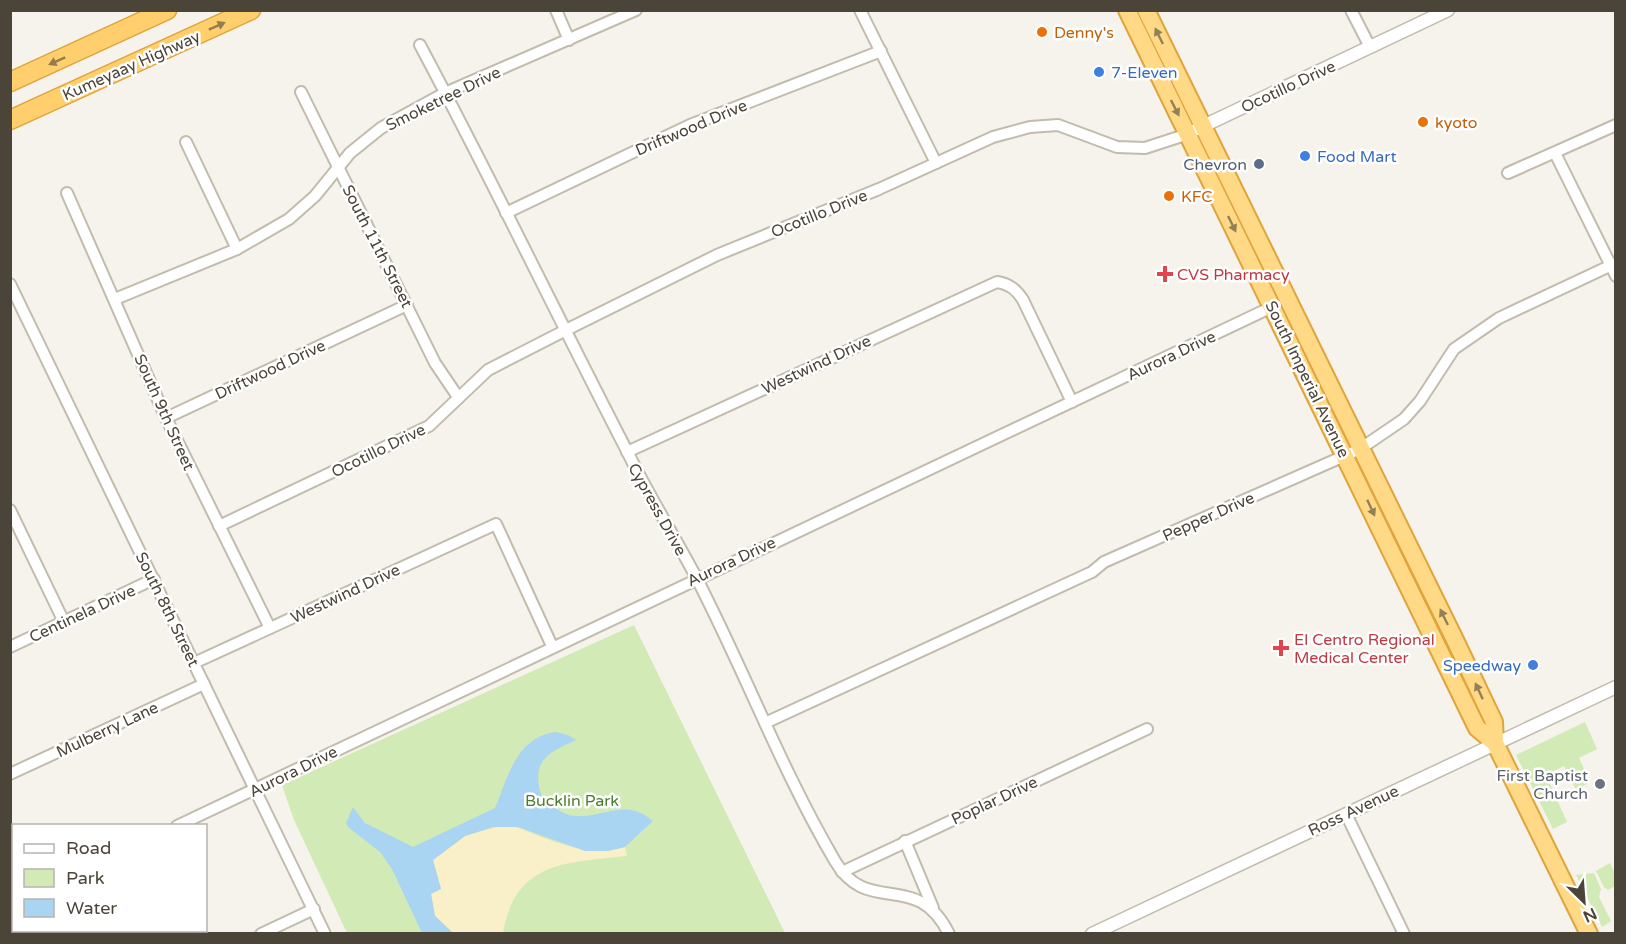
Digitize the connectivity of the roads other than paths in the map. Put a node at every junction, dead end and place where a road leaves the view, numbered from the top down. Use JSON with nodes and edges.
{"nodes":[{"id":1,"x":142,"y":10,"type":"edge"},
{"id":2,"x":167,"y":10,"type":"edge"},
{"id":3,"x":251,"y":10,"type":"edge"},
{"id":4,"x":556,"y":10,"type":"edge"},
{"id":5,"x":636,"y":10,"type":"edge"},
{"id":6,"x":860,"y":10,"type":"edge"},
{"id":7,"x":1126,"y":10,"type":"edge"},
{"id":8,"x":1146,"y":10,"type":"edge"},
{"id":9,"x":1351,"y":10,"type":"edge"},
{"id":10,"x":1448,"y":10,"type":"edge"},
{"id":11,"x":569,"y":40,"type":"junction"},
{"id":12,"x":420,"y":45,"type":"dead end"},
{"id":13,"x":1370,"y":47,"type":"junction"},
{"id":14,"x":84,"y":49,"type":"junction"},
{"id":15,"x":881,"y":51,"type":"junction"},
{"id":16,"x":10,"y":82,"type":"edge"},
{"id":17,"x":302,"y":92,"type":"dead end"},
{"id":18,"x":445,"y":93,"type":"junction"},
{"id":19,"x":10,"y":120,"type":"edge"},
{"id":20,"x":1616,"y":125,"type":"edge"},
{"id":21,"x":1195,"y":130,"type":"junction"},
{"id":22,"x":186,"y":142,"type":"dead end"},
{"id":23,"x":1555,"y":153,"type":"junction"},
{"id":24,"x":936,"y":163,"type":"junction"},
{"id":25,"x":339,"y":169,"type":"junction"},
{"id":26,"x":1508,"y":173,"type":"dead end"},
{"id":27,"x":67,"y":193,"type":"dead end"},
{"id":28,"x":506,"y":213,"type":"junction"},
{"id":29,"x":237,"y":249,"type":"junction"},
{"id":30,"x":1614,"y":268,"type":"edge"},
{"id":31,"x":10,"y":284,"type":"edge"},
{"id":32,"x":115,"y":299,"type":"junction"},
{"id":33,"x":1280,"y":303,"type":"junction"},
{"id":34,"x":407,"y":304,"type":"junction"},
{"id":35,"x":566,"y":330,"type":"junction"},
{"id":36,"x":458,"y":396,"type":"junction"},
{"id":37,"x":1072,"y":402,"type":"junction"},
{"id":38,"x":166,"y":418,"type":"junction"},
{"id":39,"x":627,"y":452,"type":"junction"},
{"id":40,"x":1353,"y":452,"type":"junction"},
{"id":41,"x":10,"y":510,"type":"edge"},
{"id":42,"x":219,"y":526,"type":"junction"},
{"id":43,"x":696,"y":577,"type":"junction"},
{"id":44,"x":154,"y":579,"type":"junction"},
{"id":45,"x":1432,"y":593,"type":"junction"},
{"id":46,"x":1415,"y":601,"type":"junction"},
{"id":47,"x":64,"y":622,"type":"junction"},
{"id":48,"x":270,"y":628,"type":"junction"},
{"id":49,"x":552,"y":646,"type":"junction"},
{"id":50,"x":10,"y":647,"type":"edge"},
{"id":51,"x":194,"y":663,"type":"junction"},
{"id":52,"x":204,"y":684,"type":"junction"},
{"id":53,"x":1616,"y":687,"type":"edge"},
{"id":54,"x":765,"y":723,"type":"junction"},
{"id":55,"x":1147,"y":729,"type":"dead end"},
{"id":56,"x":1495,"y":743,"type":"junction"},
{"id":57,"x":10,"y":774,"type":"edge"},
{"id":58,"x":257,"y":789,"type":"junction"},
{"id":59,"x":1346,"y":814,"type":"junction"},
{"id":60,"x":179,"y":824,"type":"edge"},
{"id":61,"x":905,"y":841,"type":"junction"},
{"id":62,"x":842,"y":872,"type":"junction"},
{"id":63,"x":314,"y":909,"type":"junction"},
{"id":64,"x":933,"y":909,"type":"junction"},
{"id":65,"x":261,"y":933,"type":"edge"},
{"id":66,"x":326,"y":933,"type":"edge"},
{"id":67,"x":949,"y":933,"type":"edge"},
{"id":68,"x":1092,"y":933,"type":"edge"},
{"id":69,"x":1404,"y":933,"type":"edge"},
{"id":70,"x":1589,"y":933,"type":"edge"}],
"edges":[{"from":1,"to":14,"type":"highway"},
{"from":2,"to":14,"type":"highway","name":"Kumeyaay Highway"},
{"from":19,"to":3,"type":"highway","name":"Kumeyaay Highway","one_way":true},
{"from":4,"to":11,"type":"street"},
{"from":5,"to":11,"type":"street","name":"Smoketree Drive"},
{"from":6,"to":15,"type":"street"},
{"from":7,"to":21,"type":"highway","name":"South Imperial Avenue","one_way":true},
{"from":21,"to":8,"type":"highway","name":"South Imperial Avenue","one_way":true},
{"from":9,"to":13,"type":"street"},
{"from":10,"to":13,"type":"street","name":"Ocotillo Drive"},
{"from":11,"to":18,"type":"street","name":"Smoketree Drive"},
{"from":12,"to":18,"type":"street","name":"Cypress Drive"},
{"from":13,"to":21,"type":"street","name":"Ocotillo Drive"},
{"from":14,"to":16,"type":"highway","name":"Kumeyaay Highway","one_way":true},
{"from":15,"to":24,"type":"street"},
{"from":15,"to":28,"type":"street","name":"Driftwood Drive"},
{"from":17,"to":25,"type":"street","name":"South 11th Street"},
{"from":18,"to":25,"type":"street","name":"Smoketree Drive"},
{"from":18,"to":28,"type":"street","name":"Cypress Drive"},
{"from":20,"to":23,"type":"street"},
{"from":21,"to":24,"type":"street","name":"Ocotillo Drive"},
{"from":21,"to":33,"type":"highway","name":"South Imperial Avenue"},
{"from":22,"to":29,"type":"street"},
{"from":23,"to":26,"type":"street"},
{"from":23,"to":30,"type":"street"},
{"from":24,"to":35,"type":"street","name":"Ocotillo Drive"},
{"from":25,"to":29,"type":"street","name":"Smoketree Drive"},
{"from":25,"to":34,"type":"street","name":"South 11th Street"},
{"from":27,"to":32,"type":"street","name":"South 9th Street"},
{"from":28,"to":35,"type":"street","name":"Cypress Drive"},
{"from":29,"to":32,"type":"street","name":"Smoketree Drive"},
{"from":30,"to":40,"type":"street","name":"Pepper Drive"},
{"from":31,"to":44,"type":"street","name":"South 8th Street"},
{"from":32,"to":38,"type":"street","name":"South 9th Street"},
{"from":33,"to":37,"type":"street","name":"Aurora Drive"},
{"from":33,"to":40,"type":"highway","name":"South Imperial Avenue"},
{"from":34,"to":36,"type":"street","name":"South 11th Street"},
{"from":34,"to":38,"type":"street","name":"Driftwood Drive"},
{"from":35,"to":36,"type":"street","name":"Ocotillo Drive"},
{"from":35,"to":39,"type":"street","name":"Cypress Drive"},
{"from":36,"to":42,"type":"street","name":"Ocotillo Drive"},
{"from":37,"to":39,"type":"street","name":"Westwind Drive"},
{"from":37,"to":43,"type":"street","name":"Aurora Drive"},
{"from":38,"to":42,"type":"street","name":"South 9th Street"},
{"from":39,"to":43,"type":"street","name":"Cypress Drive"},
{"from":40,"to":45,"type":"highway","name":"South Imperial Avenue"},
{"from":40,"to":46,"type":"highway","name":"South Imperial Avenue","one_way":true},
{"from":40,"to":54,"type":"street","name":"Pepper Drive"},
{"from":41,"to":47,"type":"street"},
{"from":42,"to":48,"type":"street","name":"South 9th Street"},
{"from":43,"to":49,"type":"street","name":"Aurora Drive"},
{"from":43,"to":54,"type":"street","name":"Cypress Drive"},
{"from":44,"to":47,"type":"street","name":"Centinela Drive"},
{"from":44,"to":51,"type":"street","name":"South 8th Street"},
{"from":45,"to":46,"type":"highway"},
{"from":56,"to":45,"type":"highway","name":"South Imperial Avenue","one_way":true},
{"from":46,"to":56,"type":"highway","name":"South Imperial Avenue"},
{"from":47,"to":50,"type":"street","name":"Centinela Drive"},
{"from":48,"to":49,"type":"street","name":"Westwind Drive"},
{"from":48,"to":51,"type":"street","name":"Westwind Drive"},
{"from":49,"to":58,"type":"street","name":"Aurora Drive"},
{"from":51,"to":52,"type":"street","name":"South 8th Street"},
{"from":52,"to":57,"type":"street","name":"Mulberry Lane"},
{"from":52,"to":58,"type":"street","name":"South 8th Street"},
{"from":53,"to":56,"type":"street","name":"Ross Avenue"},
{"from":54,"to":62,"type":"street","name":"Cypress Drive"},
{"from":55,"to":61,"type":"street","name":"Poplar Drive"},
{"from":56,"to":59,"type":"street","name":"Ross Avenue"},
{"from":56,"to":70,"type":"highway","name":"South Imperial Avenue"},
{"from":58,"to":60,"type":"street","name":"Aurora Drive"},
{"from":58,"to":63,"type":"street","name":"South 8th Street"},
{"from":59,"to":68,"type":"street","name":"Ross Avenue"},
{"from":59,"to":69,"type":"street"},
{"from":61,"to":62,"type":"street","name":"Poplar Drive"},
{"from":61,"to":64,"type":"street"},
{"from":62,"to":64,"type":"street","name":"Cypress Drive"},
{"from":63,"to":65,"type":"street"},
{"from":63,"to":66,"type":"street","name":"South 8th Street"},
{"from":64,"to":67,"type":"street"}]}
